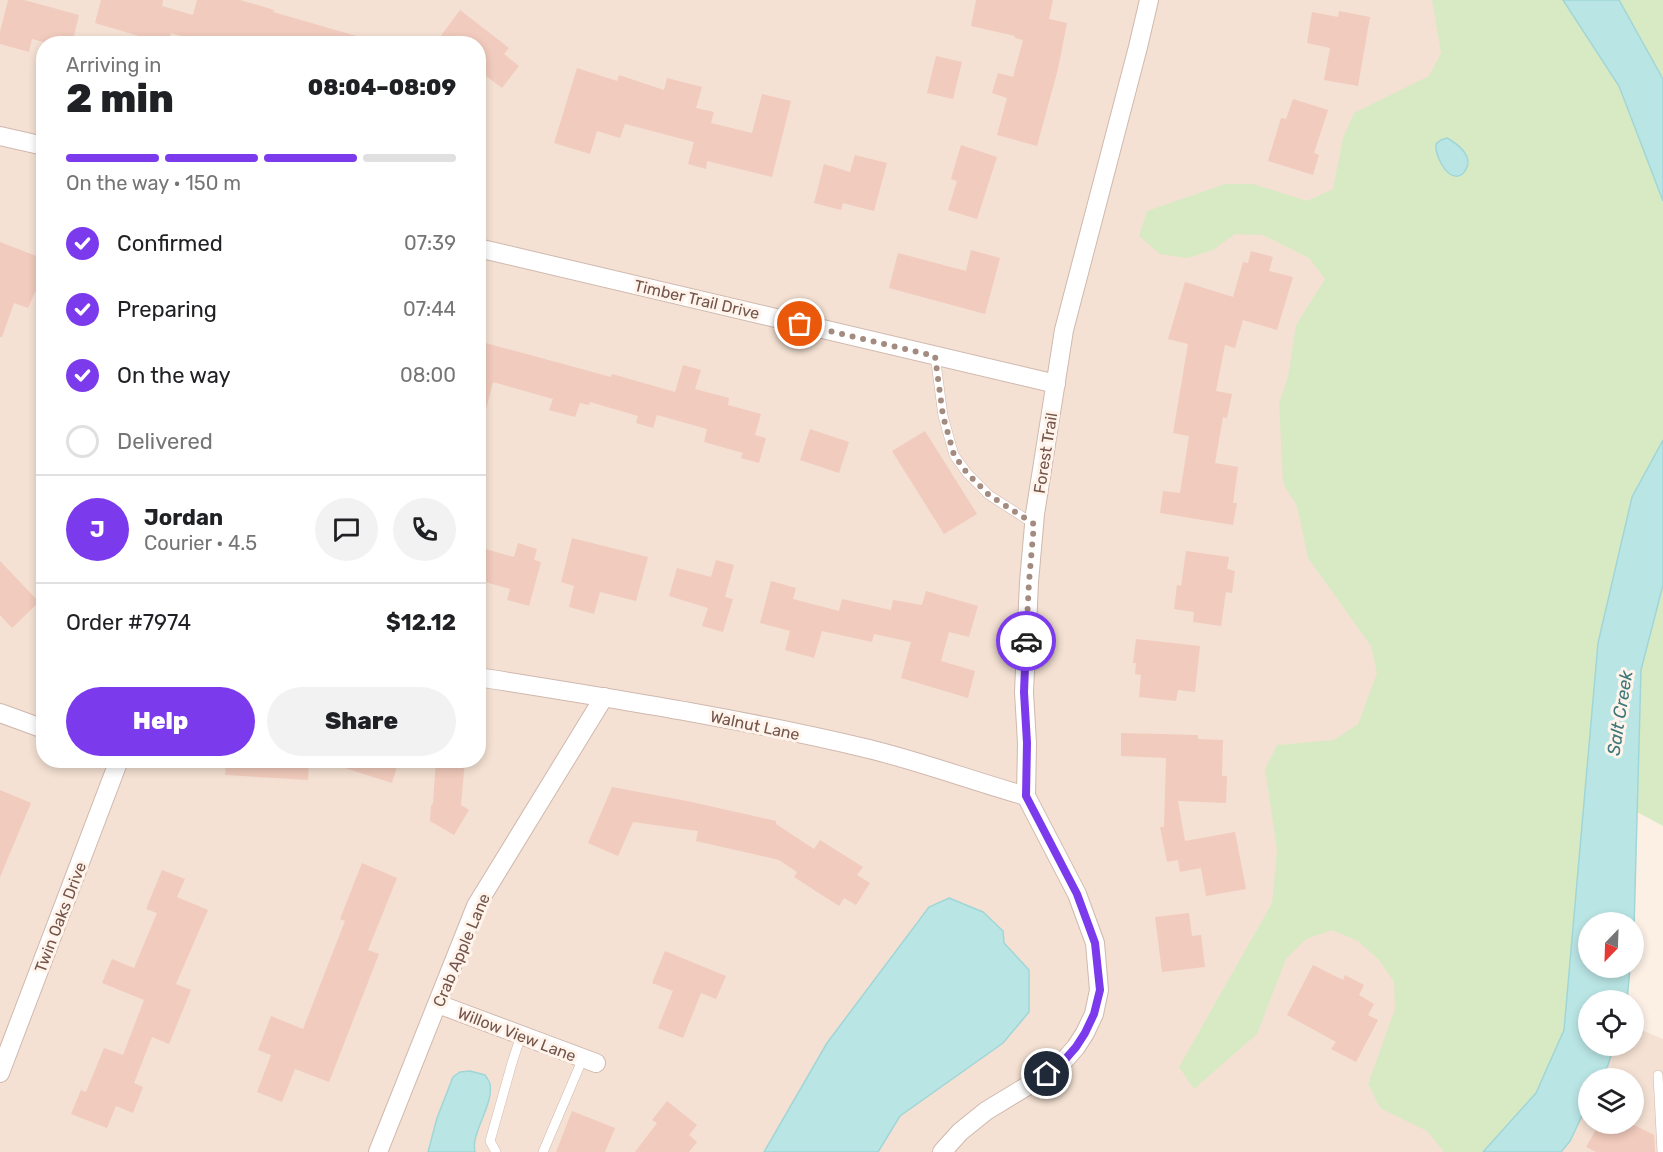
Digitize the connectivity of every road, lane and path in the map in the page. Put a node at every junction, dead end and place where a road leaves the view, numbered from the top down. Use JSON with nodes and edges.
{"nodes":[{"id":1,"x":1149,"y":0,"type":"edge"},
{"id":2,"x":0,"y":136,"type":"edge"},
{"id":3,"x":36,"y":144,"type":"edge"},
{"id":4,"x":486,"y":250,"type":"edge"},
{"id":5,"x":935,"y":356,"type":"junction"},
{"id":6,"x":1056,"y":384,"type":"junction"},
{"id":7,"x":1034,"y":524,"type":"junction"},
{"id":8,"x":486,"y":678,"type":"edge"},
{"id":9,"x":604,"y":697,"type":"junction"},
{"id":10,"x":0,"y":713,"type":"edge"},
{"id":11,"x":36,"y":726,"type":"edge"},
{"id":12,"x":116,"y":768,"type":"edge"},
{"id":13,"x":1026,"y":796,"type":"junction"},
{"id":14,"x":438,"y":1004,"type":"junction"},
{"id":15,"x":521,"y":1035,"type":"junction"},
{"id":16,"x":590,"y":1061,"type":"joint"},
{"id":17,"x":0,"y":1073,"type":"edge"},
{"id":18,"x":1658,"y":1075,"type":"dead end"},
{"id":19,"x":378,"y":1152,"type":"edge"},
{"id":20,"x":496,"y":1152,"type":"edge"},
{"id":21,"x":543,"y":1152,"type":"edge"},
{"id":22,"x":942,"y":1152,"type":"edge"},
{"id":23,"x":1662,"y":1152,"type":"edge"}],
"edges":[{"from":1,"to":6,"type":"street","name":"Forest Trail"},
{"from":2,"to":3,"type":"street"},
{"from":4,"to":5,"type":"street","name":"Timber Trail Drive"},
{"from":5,"to":6,"type":"street","name":"Timber Trail Drive"},
{"from":5,"to":7,"type":"lane"},
{"from":6,"to":7,"type":"street","name":"Forest Trail"},
{"from":7,"to":13,"type":"street","name":"Forest Trail"},
{"from":8,"to":9,"type":"street","name":"Walnut Lane"},
{"from":9,"to":13,"type":"street","name":"Walnut Lane"},
{"from":9,"to":14,"type":"street","name":"Crab Apple Lane"},
{"from":10,"to":11,"type":"street"},
{"from":12,"to":17,"type":"street","name":"Twin Oaks Drive"},
{"from":13,"to":22,"type":"street","name":"Forest Trail"},
{"from":14,"to":15,"type":"street","name":"Willow View Lane"},
{"from":14,"to":19,"type":"street","name":"Crab Apple Lane"},
{"from":15,"to":16,"type":"street","name":"Willow View Lane"},
{"from":15,"to":20,"type":"lane"},
{"from":16,"to":21,"type":"lane"},
{"from":18,"to":23,"type":"lane"}]}
